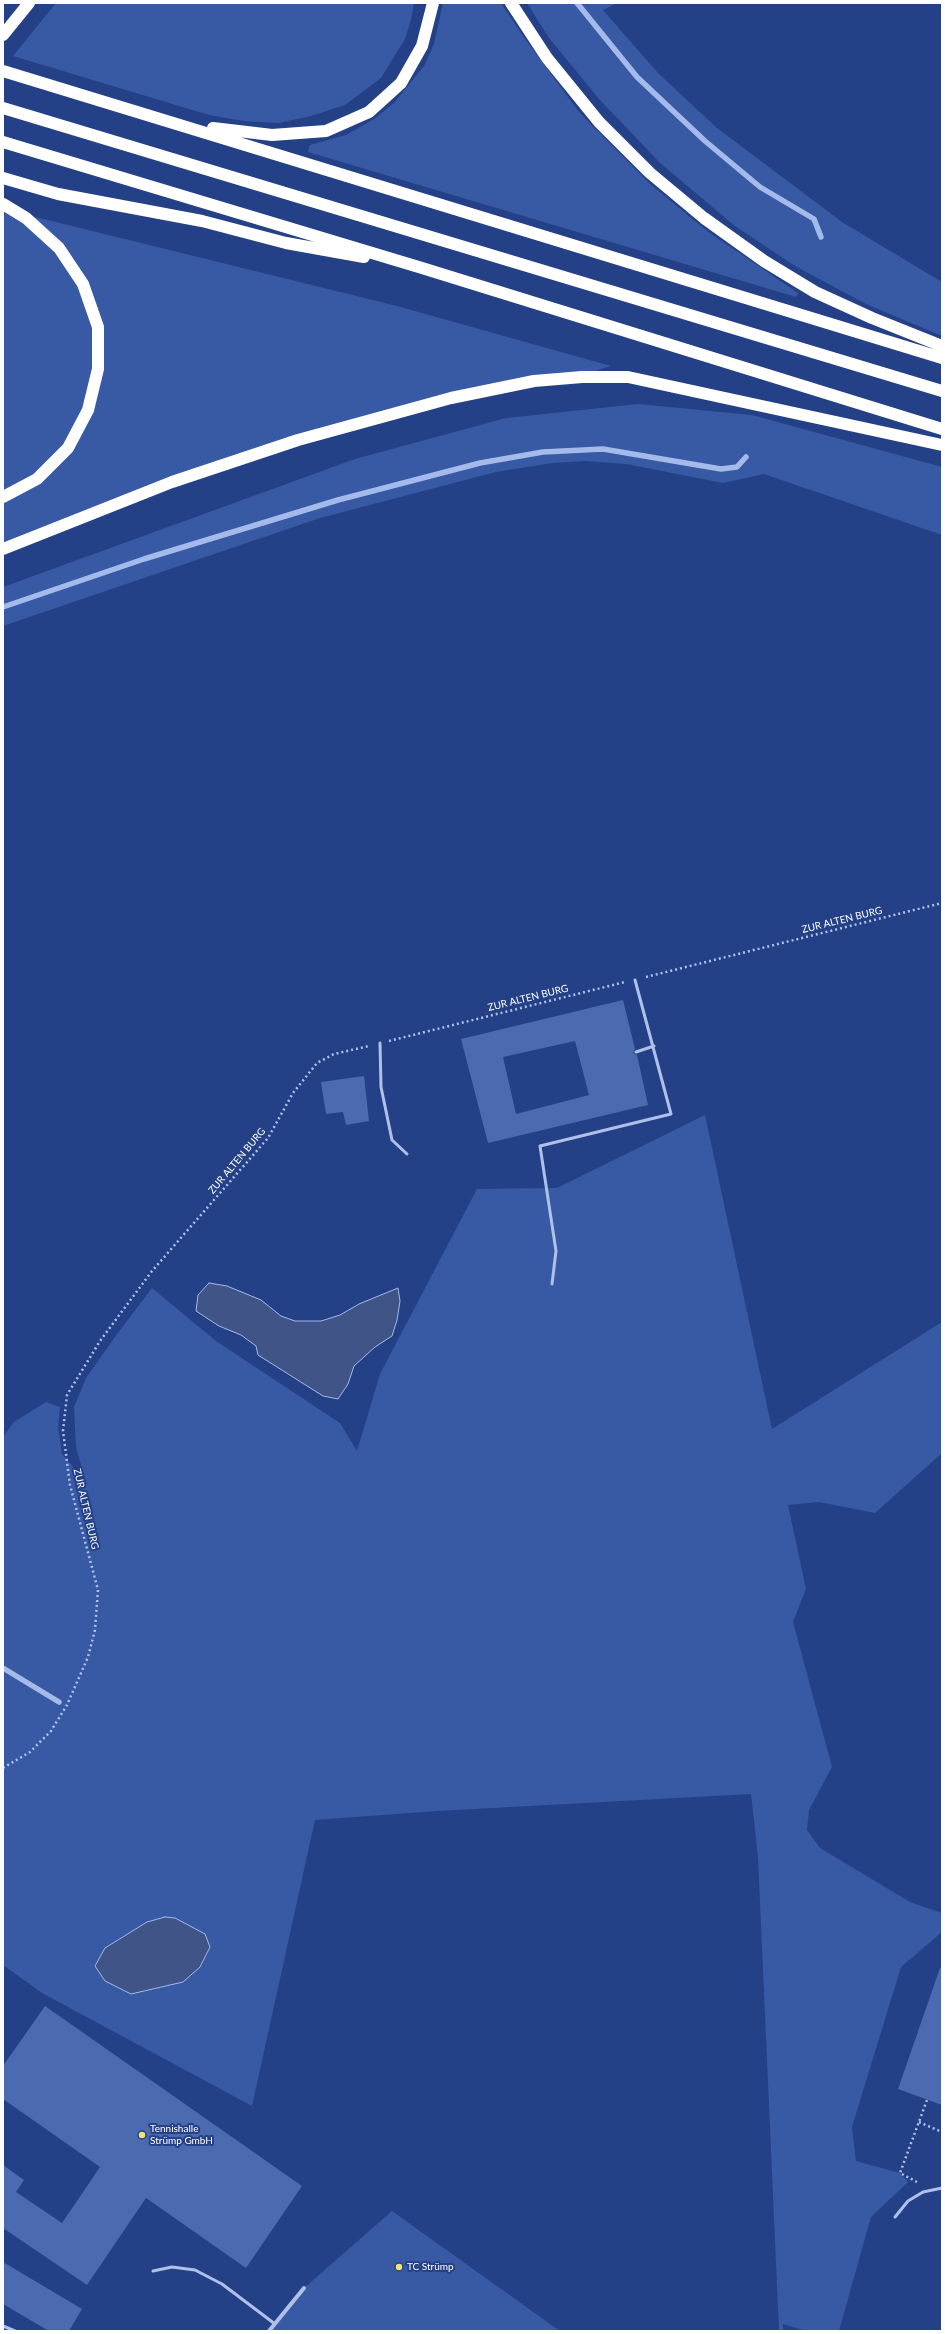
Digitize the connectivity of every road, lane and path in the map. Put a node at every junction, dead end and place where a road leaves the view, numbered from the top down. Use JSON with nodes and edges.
{"nodes":[{"id":1,"x":29,"y":3,"type":"edge"},
{"id":2,"x":32,"y":3,"type":"edge"},
{"id":3,"x":433,"y":3,"type":"edge"},
{"id":4,"x":511,"y":3,"type":"edge"},
{"id":5,"x":14,"y":21,"type":"junction"},
{"id":6,"x":3,"y":34,"type":"edge"},
{"id":7,"x":7,"y":73,"type":"edge"},
{"id":8,"x":3,"y":108,"type":"edge"},
{"id":9,"x":182,"y":124,"type":"junction"},
{"id":10,"x":3,"y":142,"type":"edge"},
{"id":11,"x":3,"y":178,"type":"edge"},
{"id":12,"x":3,"y":204,"type":"edge"},
{"id":13,"x":422,"y":268,"type":"junction"},
{"id":14,"x":942,"y":346,"type":"edge"},
{"id":15,"x":942,"y":358,"type":"edge"},
{"id":16,"x":942,"y":391,"type":"edge"},
{"id":17,"x":942,"y":429,"type":"edge"},
{"id":18,"x":942,"y":445,"type":"edge"},
{"id":19,"x":3,"y":497,"type":"edge"},
{"id":20,"x":3,"y":549,"type":"edge"},
{"id":21,"x":942,"y":903,"type":"edge"},
{"id":22,"x":635,"y":980,"type":"junction"},
{"id":23,"x":380,"y":1043,"type":"junction"},
{"id":24,"x":654,"y":1046,"type":"junction"},
{"id":25,"x":636,"y":1052,"type":"dead end"},
{"id":26,"x":407,"y":1154,"type":"dead end"},
{"id":27,"x":552,"y":1284,"type":"dead end"},
{"id":28,"x":3,"y":1768,"type":"edge"},
{"id":29,"x":927,"y":2100,"type":"dead end"},
{"id":30,"x":918,"y":2122,"type":"junction"},
{"id":31,"x":942,"y":2132,"type":"edge"},
{"id":32,"x":942,"y":2188,"type":"edge"},
{"id":33,"x":923,"y":2192,"type":"junction"},
{"id":34,"x":895,"y":2217,"type":"dead end"},
{"id":35,"x":153,"y":2271,"type":"dead end"},
{"id":36,"x":304,"y":2288,"type":"dead end"},
{"id":37,"x":275,"y":2324,"type":"junction"},
{"id":38,"x":3,"y":2326,"type":"edge"},
{"id":39,"x":15,"y":2331,"type":"edge"},
{"id":40,"x":270,"y":2331,"type":"edge"}],
"edges":[{"from":1,"to":5,"type":"highway"},
{"from":2,"to":5,"type":"highway"},
{"from":3,"to":9,"type":"highway"},
{"from":4,"to":14,"type":"highway"},
{"from":5,"to":6,"type":"highway"},
{"from":7,"to":9,"type":"highway"},
{"from":8,"to":16,"type":"highway"},
{"from":9,"to":15,"type":"highway"},
{"from":10,"to":13,"type":"highway"},
{"from":11,"to":13,"type":"highway"},
{"from":12,"to":19,"type":"highway"},
{"from":13,"to":17,"type":"highway"},
{"from":18,"to":20,"type":"highway"},
{"from":21,"to":22,"type":"path","name":"ZUR ALTEN BURG"},
{"from":22,"to":23,"type":"path","name":"ZUR ALTEN BURG"},
{"from":22,"to":24,"type":"lane"},
{"from":23,"to":26,"type":"lane"},
{"from":23,"to":28,"type":"path","name":"ZUR ALTEN BURG"},
{"from":24,"to":25,"type":"lane"},
{"from":24,"to":27,"type":"lane"},
{"from":29,"to":30,"type":"path"},
{"from":30,"to":31,"type":"path"},
{"from":30,"to":33,"type":"path"},
{"from":32,"to":33,"type":"lane"},
{"from":33,"to":34,"type":"lane"},
{"from":35,"to":37,"type":"lane"},
{"from":36,"to":37,"type":"street"},
{"from":37,"to":40,"type":"street"},
{"from":38,"to":39,"type":"lane"}]}
